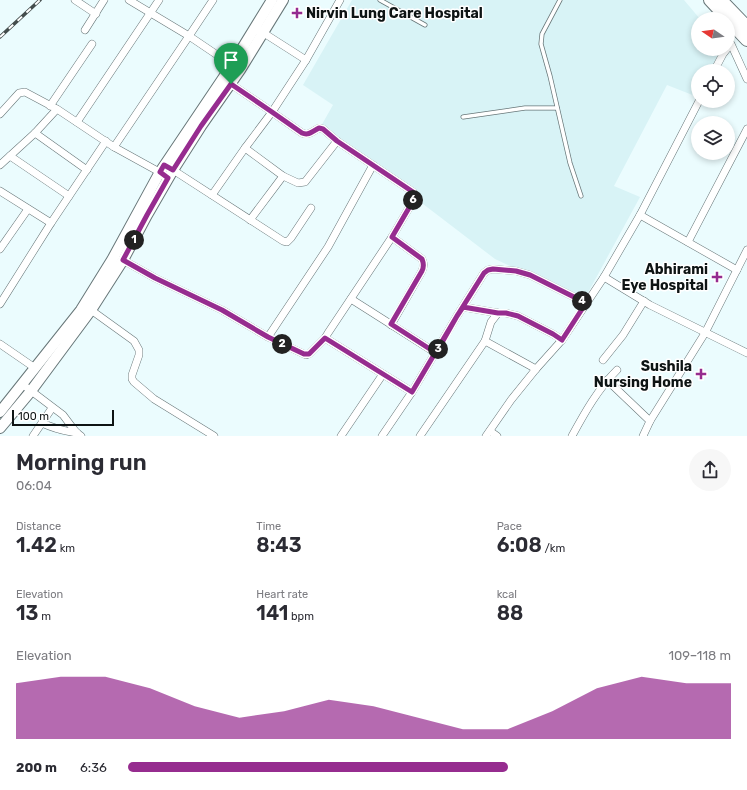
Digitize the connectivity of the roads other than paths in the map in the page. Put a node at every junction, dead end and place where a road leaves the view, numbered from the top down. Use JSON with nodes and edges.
{"nodes":[{"id":1,"x":75,"y":0,"type":"edge"},
{"id":2,"x":104,"y":0,"type":"edge"},
{"id":3,"x":129,"y":0,"type":"edge"},
{"id":4,"x":159,"y":0,"type":"edge"},
{"id":5,"x":213,"y":0,"type":"edge"},
{"id":6,"x":272,"y":0,"type":"edge"},
{"id":7,"x":282,"y":0,"type":"edge"},
{"id":8,"x":340,"y":0,"type":"edge"},
{"id":9,"x":380,"y":0,"type":"edge"},
{"id":10,"x":560,"y":0,"type":"edge"},
{"id":11,"x":710,"y":0,"type":"edge"},
{"id":12,"x":721,"y":0,"type":"edge"},
{"id":13,"x":721,"y":12,"type":"edge"},
{"id":14,"x":150,"y":13,"type":"junction"},
{"id":15,"x":96,"y":14,"type":"junction"},
{"id":16,"x":425,"y":25,"type":"dead end"},
{"id":17,"x":735,"y":26,"type":"edge"},
{"id":18,"x":85,"y":30,"type":"dead end"},
{"id":19,"x":259,"y":30,"type":"junction"},
{"id":20,"x":745,"y":34,"type":"edge"},
{"id":21,"x":189,"y":36,"type":"junction"},
{"id":22,"x":735,"y":42,"type":"edge"},
{"id":23,"x":92,"y":44,"type":"dead end"},
{"id":24,"x":733,"y":56,"type":"edge"},
{"id":25,"x":306,"y":60,"type":"junction"},
{"id":26,"x":232,"y":65,"type":"junction"},
{"id":27,"x":747,"y":79,"type":"edge"},
{"id":28,"x":231,"y":84,"type":"junction"},
{"id":29,"x":54,"y":107,"type":"junction"},
{"id":30,"x":557,"y":108,"type":"junction"},
{"id":31,"x":695,"y":108,"type":"edge"},
{"id":32,"x":272,"y":112,"type":"junction"},
{"id":33,"x":0,"y":114,"type":"edge"},
{"id":34,"x":463,"y":117,"type":"dead end"},
{"id":35,"x":77,"y":122,"type":"junction"},
{"id":36,"x":747,"y":129,"type":"edge"},
{"id":37,"x":35,"y":133,"type":"junction"},
{"id":38,"x":337,"y":141,"type":"junction"},
{"id":39,"x":106,"y":142,"type":"junction"},
{"id":40,"x":114,"y":147,"type":"junction"},
{"id":41,"x":244,"y":148,"type":"junction"},
{"id":42,"x":10,"y":156,"type":"junction"},
{"id":43,"x":0,"y":165,"type":"edge"},
{"id":44,"x":373,"y":165,"type":"junction"},
{"id":45,"x":87,"y":170,"type":"junction"},
{"id":46,"x":166,"y":171,"type":"junction"},
{"id":47,"x":283,"y":176,"type":"junction"},
{"id":48,"x":0,"y":192,"type":"edge"},
{"id":49,"x":212,"y":195,"type":"junction"},
{"id":50,"x":69,"y":196,"type":"junction"},
{"id":51,"x":581,"y":196,"type":"dead end"},
{"id":52,"x":28,"y":208,"type":"junction"},
{"id":53,"x":311,"y":208,"type":"dead end"},
{"id":54,"x":640,"y":215,"type":"junction"},
{"id":55,"x":250,"y":220,"type":"junction"},
{"id":56,"x":51,"y":223,"type":"junction"},
{"id":57,"x":392,"y":237,"type":"junction"},
{"id":58,"x":688,"y":242,"type":"junction"},
{"id":59,"x":0,"y":248,"type":"edge"},
{"id":60,"x":747,"y":250,"type":"edge"},
{"id":61,"x":123,"y":260,"type":"junction"},
{"id":62,"x":737,"y":270,"type":"junction"},
{"id":63,"x":604,"y":277,"type":"junction"},
{"id":64,"x":351,"y":299,"type":"junction"},
{"id":65,"x":644,"y":301,"type":"junction"},
{"id":66,"x":586,"y":303,"type":"junction"},
{"id":67,"x":0,"y":304,"type":"edge"},
{"id":68,"x":463,"y":307,"type":"junction"},
{"id":69,"x":91,"y":310,"type":"junction"},
{"id":70,"x":498,"y":313,"type":"junction"},
{"id":71,"x":391,"y":324,"type":"junction"},
{"id":72,"x":705,"y":333,"type":"junction"},
{"id":73,"x":268,"y":337,"type":"junction"},
{"id":74,"x":325,"y":338,"type":"junction"},
{"id":75,"x":562,"y":340,"type":"junction"},
{"id":76,"x":485,"y":341,"type":"junction"},
{"id":77,"x":0,"y":344,"type":"edge"},
{"id":78,"x":436,"y":353,"type":"junction"},
{"id":79,"x":747,"y":353,"type":"edge"},
{"id":80,"x":604,"y":360,"type":"dead end"},
{"id":81,"x":35,"y":368,"type":"junction"},
{"id":82,"x":536,"y":369,"type":"junction"},
{"id":83,"x":617,"y":370,"type":"dead end"},
{"id":84,"x":383,"y":374,"type":"junction"},
{"id":85,"x":607,"y":380,"type":"junction"},
{"id":86,"x":22,"y":384,"type":"junction"},
{"id":87,"x":31,"y":391,"type":"junction"},
{"id":88,"x":412,"y":392,"type":"junction"},
{"id":89,"x":52,"y":408,"type":"junction"},
{"id":90,"x":0,"y":412,"type":"edge"},
{"id":91,"x":650,"y":421,"type":"junction"},
{"id":92,"x":42,"y":423,"type":"junction"},
{"id":93,"x":0,"y":428,"type":"edge"},
{"id":94,"x":53,"y":432,"type":"edge"},
{"id":95,"x":79,"y":434,"type":"edge"},
{"id":96,"x":488,"y":434,"type":"edge"},
{"id":97,"x":33,"y":436,"type":"edge"},
{"id":98,"x":214,"y":436,"type":"edge"},
{"id":99,"x":341,"y":436,"type":"edge"},
{"id":100,"x":382,"y":436,"type":"edge"},
{"id":101,"x":420,"y":436,"type":"edge"},
{"id":102,"x":497,"y":436,"type":"edge"},
{"id":103,"x":572,"y":436,"type":"edge"},
{"id":104,"x":643,"y":436,"type":"edge"}],
"edges":[{"from":1,"to":15,"type":"street"},
{"from":2,"to":15,"type":"street"},
{"from":3,"to":14,"type":"street"},
{"from":4,"to":14,"type":"street"},
{"from":5,"to":21,"type":"street"},
{"from":6,"to":19,"type":"main road"},
{"from":7,"to":19,"type":"main road"},
{"from":8,"to":25,"type":"street"},
{"from":9,"to":16,"type":"lane"},
{"from":10,"to":30,"type":"lane"},
{"from":11,"to":13,"type":"main road"},
{"from":12,"to":20,"type":"main road"},
{"from":14,"to":21,"type":"street"},
{"from":14,"to":35,"type":"street"},
{"from":15,"to":18,"type":"street"},
{"from":17,"to":20,"type":"main road"},
{"from":19,"to":25,"type":"street"},
{"from":19,"to":26,"type":"main road"},
{"from":19,"to":28,"type":"main road"},
{"from":20,"to":22,"type":"street"},
{"from":21,"to":26,"type":"street"},
{"from":21,"to":40,"type":"street"},
{"from":23,"to":29,"type":"street"},
{"from":24,"to":27,"type":"street"},
{"from":25,"to":32,"type":"street"},
{"from":26,"to":46,"type":"main road"},
{"from":28,"to":32,"type":"street"},
{"from":28,"to":46,"type":"main road"},
{"from":29,"to":33,"type":"street"},
{"from":29,"to":35,"type":"street"},
{"from":29,"to":37,"type":"street"},
{"from":30,"to":34,"type":"lane"},
{"from":30,"to":51,"type":"lane"},
{"from":31,"to":54,"type":"street"},
{"from":32,"to":38,"type":"street"},
{"from":32,"to":41,"type":"street"},
{"from":35,"to":39,"type":"street"},
{"from":36,"to":58,"type":"street"},
{"from":37,"to":42,"type":"street"},
{"from":37,"to":45,"type":"street"},
{"from":38,"to":44,"type":"street"},
{"from":38,"to":47,"type":"street"},
{"from":39,"to":40,"type":"street"},
{"from":39,"to":45,"type":"street"},
{"from":40,"to":46,"type":"street"},
{"from":41,"to":47,"type":"street"},
{"from":41,"to":49,"type":"street"},
{"from":42,"to":43,"type":"street"},
{"from":42,"to":50,"type":"street"},
{"from":44,"to":57,"type":"street"},
{"from":44,"to":73,"type":"street"},
{"from":45,"to":50,"type":"street"},
{"from":46,"to":49,"type":"street"},
{"from":46,"to":61,"type":"main road"},
{"from":46,"to":81,"type":"main road"},
{"from":47,"to":55,"type":"street"},
{"from":48,"to":52,"type":"street"},
{"from":49,"to":55,"type":"street"},
{"from":50,"to":56,"type":"street"},
{"from":52,"to":56,"type":"street"},
{"from":52,"to":59,"type":"street"},
{"from":53,"to":55,"type":"street"},
{"from":54,"to":58,"type":"street"},
{"from":54,"to":63,"type":"street"},
{"from":56,"to":67,"type":"street"},
{"from":57,"to":64,"type":"street"},
{"from":57,"to":71,"type":"street"},
{"from":58,"to":62,"type":"street"},
{"from":60,"to":62,"type":"street"},
{"from":61,"to":69,"type":"main road"},
{"from":61,"to":73,"type":"street"},
{"from":62,"to":72,"type":"street"},
{"from":63,"to":65,"type":"street"},
{"from":63,"to":66,"type":"street"},
{"from":64,"to":71,"type":"street"},
{"from":64,"to":74,"type":"street"},
{"from":65,"to":72,"type":"street"},
{"from":65,"to":80,"type":"street"},
{"from":66,"to":68,"type":"street"},
{"from":66,"to":75,"type":"street"},
{"from":68,"to":70,"type":"street"},
{"from":68,"to":78,"type":"street"},
{"from":69,"to":87,"type":"main road"},
{"from":69,"to":98,"type":"street"},
{"from":70,"to":75,"type":"street"},
{"from":70,"to":76,"type":"street"},
{"from":71,"to":78,"type":"street"},
{"from":72,"to":79,"type":"street"},
{"from":72,"to":91,"type":"street"},
{"from":73,"to":74,"type":"street"},
{"from":74,"to":84,"type":"street"},
{"from":75,"to":82,"type":"street"},
{"from":76,"to":82,"type":"street"},
{"from":76,"to":101,"type":"street"},
{"from":77,"to":81,"type":"street"},
{"from":78,"to":88,"type":"street"},
{"from":81,"to":86,"type":"main road"},
{"from":82,"to":96,"type":"street"},
{"from":83,"to":85,"type":"street"},
{"from":84,"to":88,"type":"street"},
{"from":84,"to":99,"type":"street"},
{"from":85,"to":91,"type":"street"},
{"from":85,"to":103,"type":"street"},
{"from":86,"to":87,"type":"street"},
{"from":86,"to":90,"type":"main road"},
{"from":87,"to":89,"type":"street"},
{"from":87,"to":93,"type":"main road"},
{"from":88,"to":100,"type":"street"},
{"from":89,"to":92,"type":"street"},
{"from":89,"to":95,"type":"street"},
{"from":91,"to":104,"type":"street"},
{"from":92,"to":94,"type":"street"},
{"from":92,"to":97,"type":"street"},
{"from":94,"to":95,"type":"street"},
{"from":96,"to":102,"type":"street"}]}
